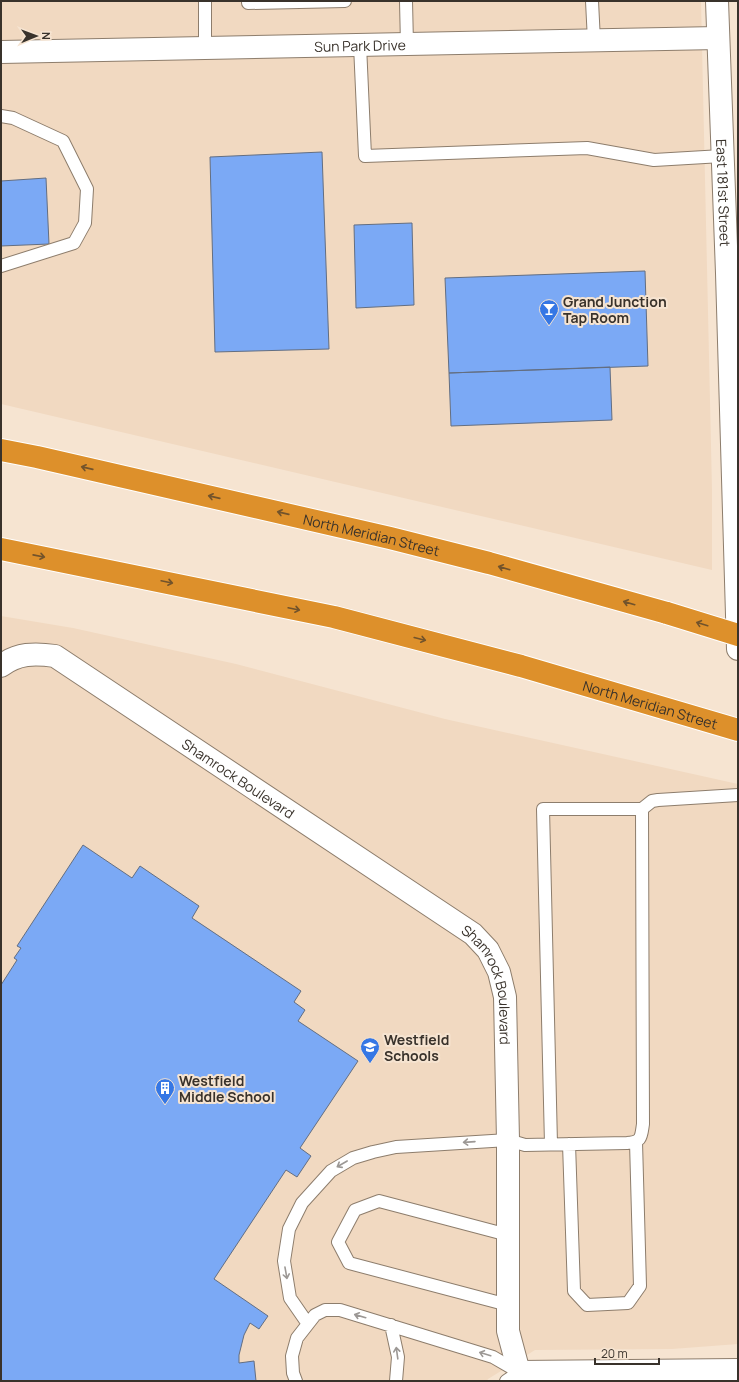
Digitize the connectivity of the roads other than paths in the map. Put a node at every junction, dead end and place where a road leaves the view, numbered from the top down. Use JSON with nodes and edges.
{"nodes":[{"id":1,"x":205,"y":1,"type":"edge"},
{"id":2,"x":345,"y":1,"type":"edge"},
{"id":3,"x":406,"y":1,"type":"edge"},
{"id":4,"x":592,"y":1,"type":"edge"},
{"id":5,"x":717,"y":1,"type":"edge"},
{"id":6,"x":248,"y":3,"type":"dead end"},
{"id":7,"x":718,"y":38,"type":"junction"},
{"id":8,"x":594,"y":41,"type":"junction"},
{"id":9,"x":407,"y":44,"type":"junction"},
{"id":10,"x":360,"y":45,"type":"junction"},
{"id":11,"x":205,"y":48,"type":"junction"},
{"id":12,"x":1,"y":52,"type":"edge"},
{"id":13,"x":1,"y":116,"type":"edge"},
{"id":14,"x":722,"y":156,"type":"junction"},
{"id":15,"x":1,"y":266,"type":"edge"},
{"id":16,"x":732,"y":273,"type":"edge"},
{"id":17,"x":1,"y":450,"type":"edge"},
{"id":18,"x":1,"y":548,"type":"edge"},
{"id":19,"x":738,"y":635,"type":"edge"},
{"id":20,"x":738,"y":649,"type":"edge"},
{"id":21,"x":1,"y":666,"type":"edge"},
{"id":22,"x":738,"y":730,"type":"edge"},
{"id":23,"x":738,"y":795,"type":"edge"},
{"id":24,"x":642,"y":809,"type":"junction"},
{"id":25,"x":508,"y":1140,"type":"junction"},
{"id":26,"x":636,"y":1142,"type":"junction"},
{"id":27,"x":552,"y":1144,"type":"junction"},
{"id":28,"x":569,"y":1144,"type":"junction"},
{"id":29,"x":508,"y":1235,"type":"junction"},
{"id":30,"x":508,"y":1306,"type":"junction"},
{"id":31,"x":308,"y":1324,"type":"junction"},
{"id":32,"x":391,"y":1325,"type":"junction"},
{"id":33,"x":738,"y":1370,"type":"edge"},
{"id":34,"x":512,"y":1376,"type":"edge"},
{"id":35,"x":296,"y":1381,"type":"edge"},
{"id":36,"x":396,"y":1381,"type":"edge"}],
"edges":[{"from":1,"to":11,"type":"lane"},
{"from":2,"to":6,"type":"lane"},
{"from":3,"to":9,"type":"lane"},
{"from":4,"to":8,"type":"lane"},
{"from":5,"to":7,"type":"street","name":"East 181st Street"},
{"from":7,"to":8,"type":"street","name":"Sun Park Drive"},
{"from":7,"to":14,"type":"street","name":"East 181st Street"},
{"from":8,"to":9,"type":"street","name":"Sun Park Drive"},
{"from":9,"to":10,"type":"street","name":"Sun Park Drive"},
{"from":10,"to":11,"type":"street","name":"Sun Park Drive"},
{"from":10,"to":14,"type":"lane"},
{"from":11,"to":12,"type":"street","name":"Sun Park Drive"},
{"from":13,"to":15,"type":"lane"},
{"from":14,"to":16,"type":"street","name":"East 181st Street"},
{"from":16,"to":20,"type":"street","name":"East 181st Street"},
{"from":19,"to":17,"type":"highway","name":"North Meridian Street","one_way":true,"bridge":true},
{"from":18,"to":22,"type":"highway","name":"North Meridian Street","one_way":true},
{"from":21,"to":25,"type":"street","name":"Shamrock Boulevard"},
{"from":23,"to":24,"type":"lane"},
{"from":24,"to":26,"type":"lane"},
{"from":24,"to":27,"type":"lane"},
{"from":25,"to":27,"type":"lane"},
{"from":25,"to":29,"type":"street","name":"Shamrock Boulevard"},
{"from":25,"to":31,"type":"lane","one_way":true},
{"from":26,"to":28,"type":"lane"},
{"from":26,"to":28,"type":"lane"},
{"from":27,"to":28,"type":"lane"},
{"from":29,"to":30,"type":"street","name":"Shamrock Boulevard"},
{"from":29,"to":30,"type":"lane"},
{"from":30,"to":34,"type":"street","name":"Shamrock Boulevard"},
{"from":32,"to":31,"type":"lane","one_way":true},
{"from":31,"to":35,"type":"lane"},
{"from":34,"to":32,"type":"lane","one_way":true},
{"from":36,"to":32,"type":"lane","one_way":true},
{"from":33,"to":34,"type":"street"}]}
